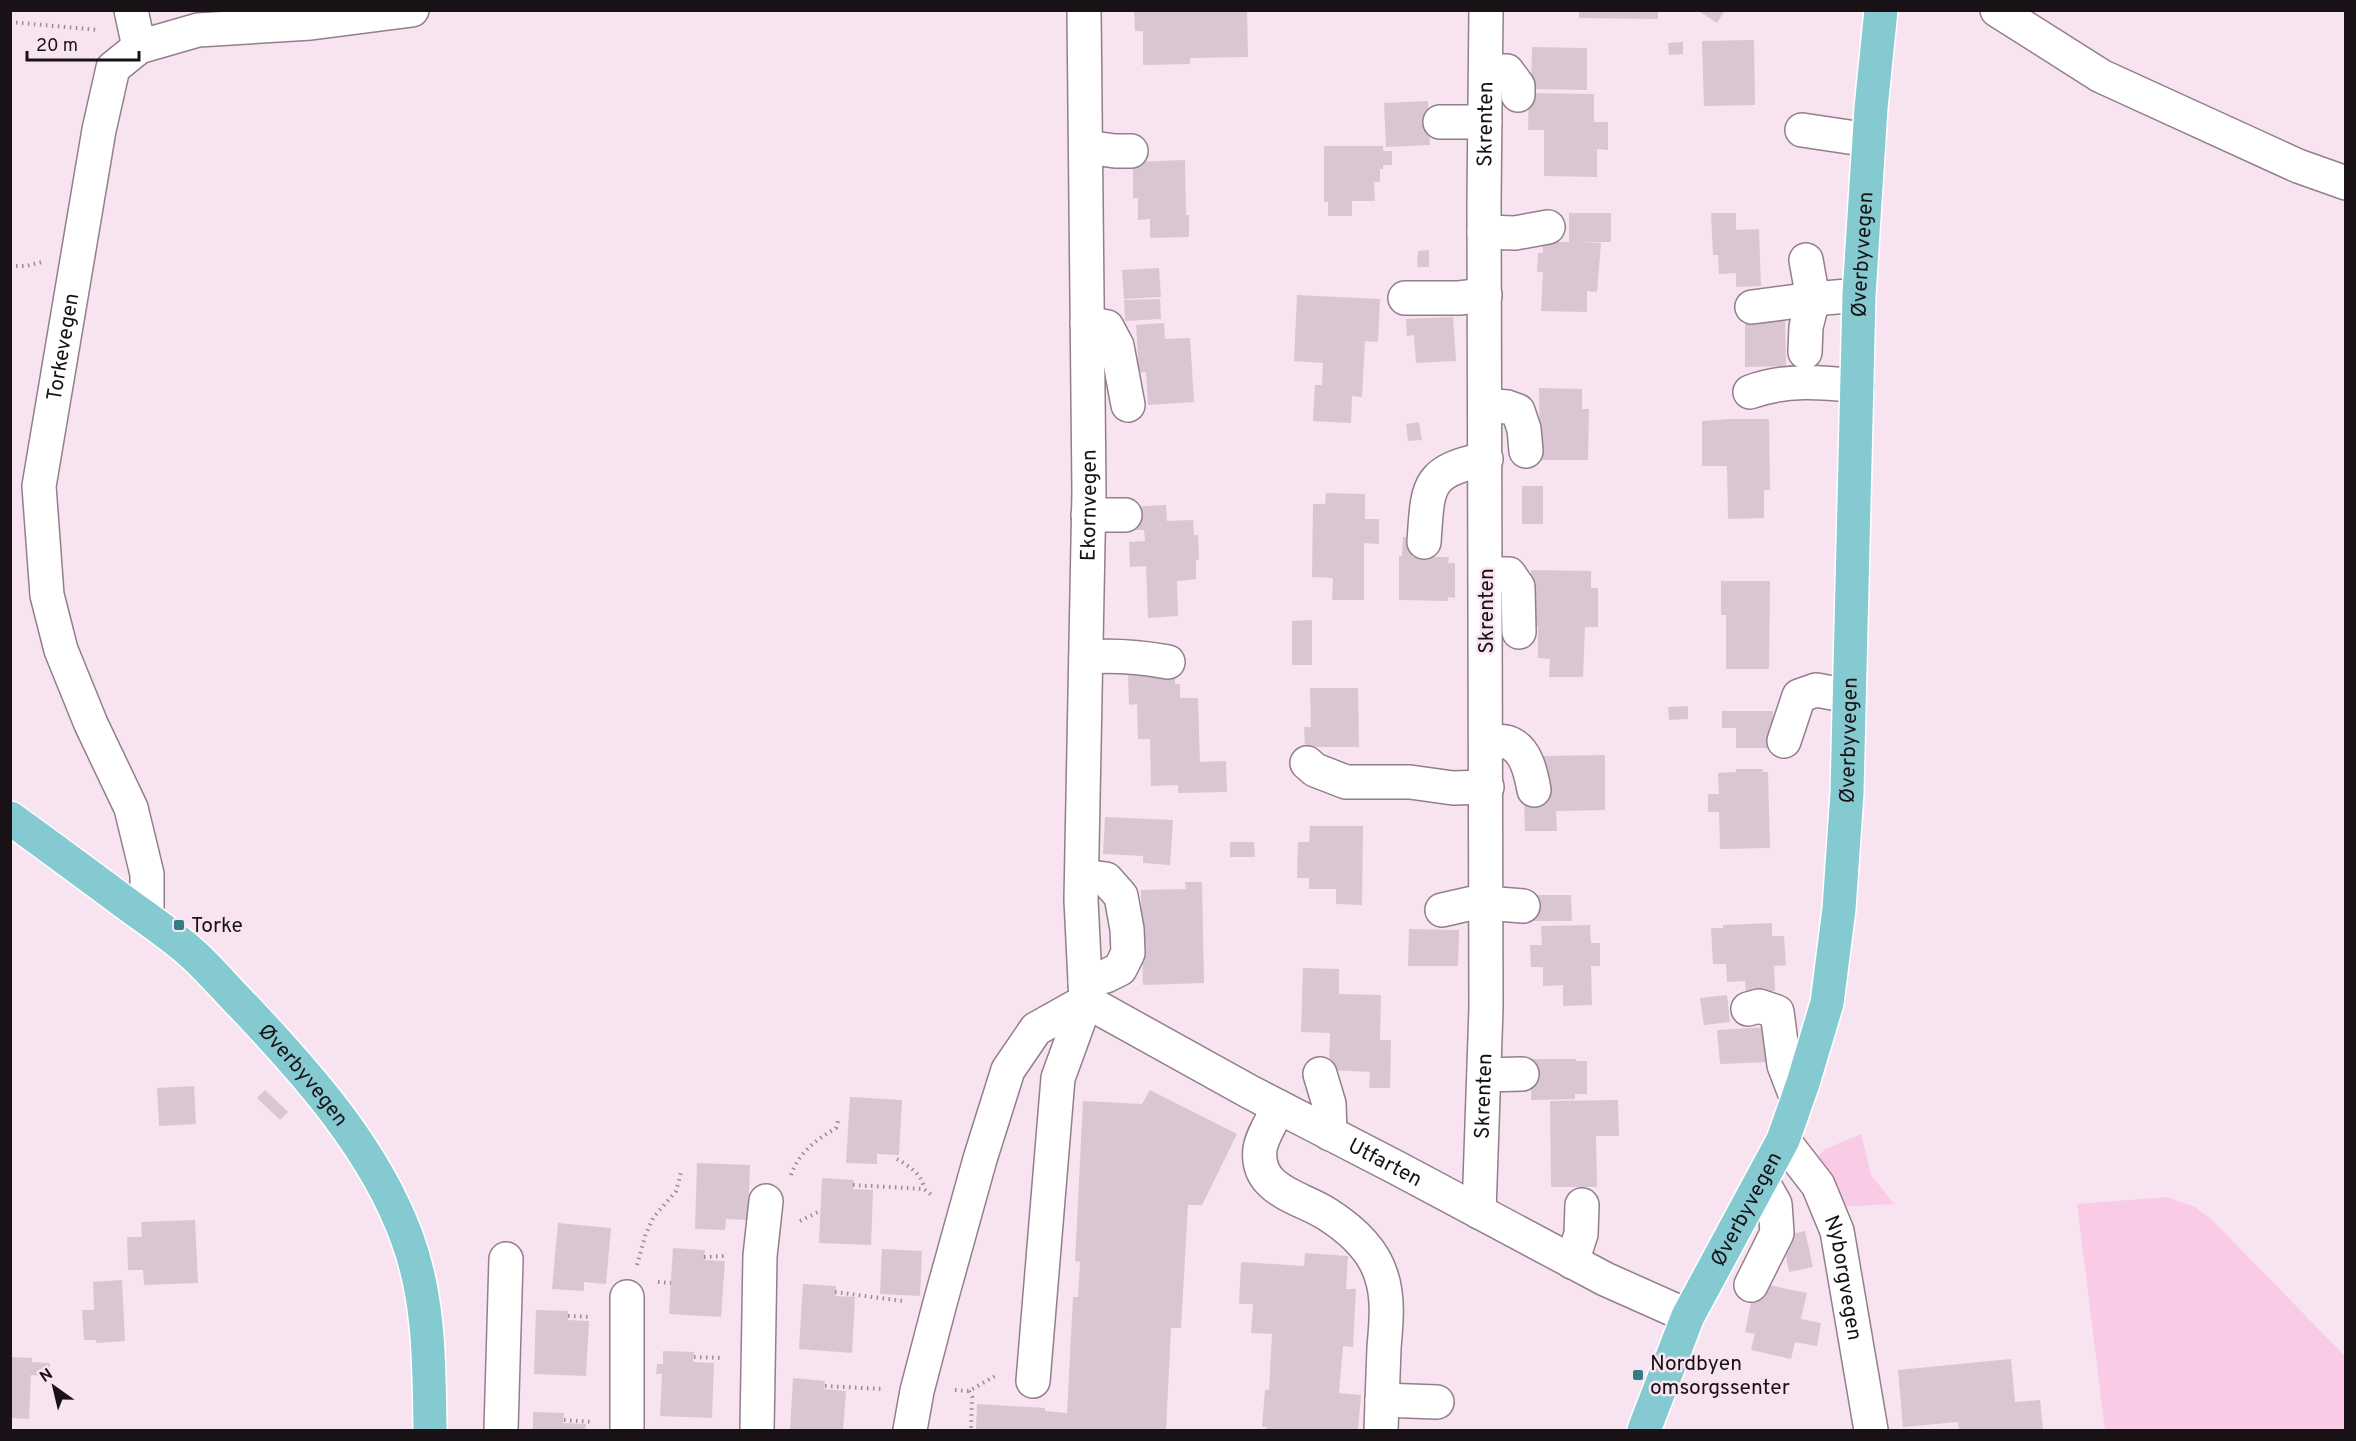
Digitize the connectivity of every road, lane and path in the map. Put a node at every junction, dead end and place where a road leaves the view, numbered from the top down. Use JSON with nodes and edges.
{"nodes":[{"id":1,"x":131,"y":10,"type":"edge"},
{"id":2,"x":412,"y":10,"type":"edge"},
{"id":3,"x":1084,"y":10,"type":"edge"},
{"id":4,"x":1486,"y":10,"type":"edge"},
{"id":5,"x":1881,"y":10,"type":"edge"},
{"id":6,"x":1998,"y":10,"type":"edge"},
{"id":7,"x":310,"y":17,"type":"edge"},
{"id":8,"x":10,"y":22,"type":"edge"},
{"id":9,"x":135,"y":50,"type":"junction"},
{"id":10,"x":1486,"y":70,"type":"junction"},
{"id":11,"x":1518,"y":95,"type":"dead end"},
{"id":12,"x":1440,"y":122,"type":"dead end"},
{"id":13,"x":1485,"y":122,"type":"junction"},
{"id":14,"x":1802,"y":130,"type":"dead end"},
{"id":15,"x":1869,"y":140,"type":"junction"},
{"id":16,"x":1086,"y":147,"type":"junction"},
{"id":17,"x":1131,"y":151,"type":"dead end"},
{"id":18,"x":2346,"y":183,"type":"edge"},
{"id":19,"x":1548,"y":226,"type":"dead end"},
{"id":20,"x":1484,"y":232,"type":"junction"},
{"id":21,"x":1806,"y":260,"type":"dead end"},
{"id":22,"x":1485,"y":295,"type":"junction"},
{"id":23,"x":1859,"y":295,"type":"junction"},
{"id":24,"x":1406,"y":298,"type":"dead end"},
{"id":25,"x":1813,"y":299,"type":"junction"},
{"id":26,"x":1752,"y":307,"type":"dead end"},
{"id":27,"x":1087,"y":323,"type":"junction"},
{"id":28,"x":1805,"y":352,"type":"dead end"},
{"id":29,"x":1857,"y":386,"type":"junction"},
{"id":30,"x":1750,"y":392,"type":"dead end"},
{"id":31,"x":1128,"y":405,"type":"dead end"},
{"id":32,"x":1485,"y":405,"type":"junction"},
{"id":33,"x":1526,"y":451,"type":"dead end"},
{"id":34,"x":1486,"y":459,"type":"junction"},
{"id":35,"x":1088,"y":515,"type":"junction"},
{"id":36,"x":1125,"y":515,"type":"dead end"},
{"id":37,"x":1424,"y":542,"type":"dead end"},
{"id":38,"x":1486,"y":574,"type":"junction"},
{"id":39,"x":1520,"y":632,"type":"dead end"},
{"id":40,"x":1086,"y":657,"type":"junction"},
{"id":41,"x":1168,"y":662,"type":"dead end"},
{"id":42,"x":1849,"y":696,"type":"junction"},
{"id":43,"x":1784,"y":741,"type":"dead end"},
{"id":44,"x":1487,"y":742,"type":"junction"},
{"id":45,"x":1306,"y":764,"type":"dead end"},
{"id":46,"x":1487,"y":786,"type":"junction"},
{"id":47,"x":1534,"y":790,"type":"dead end"},
{"id":48,"x":10,"y":818,"type":"edge"},
{"id":49,"x":1082,"y":876,"type":"junction"},
{"id":50,"x":1486,"y":902,"type":"junction"},
{"id":51,"x":1523,"y":906,"type":"dead end"},
{"id":52,"x":1442,"y":910,"type":"dead end"},
{"id":53,"x":147,"y":918,"type":"junction"},
{"id":54,"x":1086,"y":991,"type":"junction"},
{"id":55,"x":1748,"y":1009,"type":"dead end"},
{"id":56,"x":1320,"y":1074,"type":"dead end"},
{"id":57,"x":1522,"y":1074,"type":"dead end"},
{"id":58,"x":1484,"y":1075,"type":"junction"},
{"id":59,"x":1797,"y":1099,"type":"junction"},
{"id":60,"x":1279,"y":1107,"type":"junction"},
{"id":61,"x":838,"y":1120,"type":"dead end"},
{"id":62,"x":1330,"y":1134,"type":"junction"},
{"id":63,"x":1783,"y":1140,"type":"junction"},
{"id":64,"x":897,"y":1159,"type":"dead end"},
{"id":65,"x":682,"y":1169,"type":"dead end"},
{"id":66,"x":1762,"y":1181,"type":"junction"},
{"id":67,"x":853,"y":1185,"type":"dead end"},
{"id":68,"x":924,"y":1189,"type":"junction"},
{"id":69,"x":766,"y":1201,"type":"joint"},
{"id":70,"x":968,"y":1201,"type":"junction"},
{"id":71,"x":1582,"y":1205,"type":"dead end"},
{"id":72,"x":1479,"y":1212,"type":"junction"},
{"id":73,"x":506,"y":1259,"type":"dead end"},
{"id":74,"x":1572,"y":1262,"type":"junction"},
{"id":75,"x":1751,"y":1285,"type":"dead end"},
{"id":76,"x":835,"y":1292,"type":"dead end"},
{"id":77,"x":627,"y":1297,"type":"joint"},
{"id":78,"x":939,"y":1306,"type":"junction"},
{"id":79,"x":1688,"y":1316,"type":"junction"},
{"id":80,"x":1033,"y":1382,"type":"dead end"},
{"id":81,"x":825,"y":1386,"type":"dead end"},
{"id":82,"x":957,"y":1390,"type":"dead end"},
{"id":83,"x":917,"y":1391,"type":"junction"},
{"id":84,"x":1437,"y":1402,"type":"dead end"},
{"id":85,"x":1381,"y":1415,"type":"edge"},
{"id":86,"x":430,"y":1431,"type":"edge"},
{"id":87,"x":501,"y":1431,"type":"edge"},
{"id":88,"x":627,"y":1431,"type":"edge"},
{"id":89,"x":758,"y":1431,"type":"edge"},
{"id":90,"x":910,"y":1431,"type":"edge"},
{"id":91,"x":971,"y":1431,"type":"edge"},
{"id":92,"x":1644,"y":1431,"type":"edge"},
{"id":93,"x":1871,"y":1431,"type":"edge"}],
"edges":[{"from":1,"to":9,"type":"street"},
{"from":2,"to":7,"type":"street"},
{"from":3,"to":16,"type":"street","name":"Ekornvegen"},
{"from":4,"to":10,"type":"street","name":"Skrenten"},
{"from":5,"to":15,"type":"main road","name":"Øverbyvegen"},
{"from":6,"to":18,"type":"street"},
{"from":7,"to":9,"type":"street"},
{"from":8,"to":9,"type":"path"},
{"from":9,"to":53,"type":"street","name":"Torkevegen"},
{"from":10,"to":11,"type":"street"},
{"from":10,"to":13,"type":"street","name":"Skrenten"},
{"from":12,"to":13,"type":"street"},
{"from":13,"to":20,"type":"street","name":"Skrenten"},
{"from":14,"to":15,"type":"street"},
{"from":15,"to":23,"type":"main road","name":"Øverbyvegen"},
{"from":16,"to":17,"type":"street"},
{"from":16,"to":27,"type":"street","name":"Ekornvegen"},
{"from":19,"to":20,"type":"street"},
{"from":20,"to":22,"type":"street","name":"Skrenten"},
{"from":21,"to":25,"type":"street"},
{"from":22,"to":24,"type":"street"},
{"from":22,"to":32,"type":"street","name":"Skrenten"},
{"from":23,"to":25,"type":"street"},
{"from":23,"to":29,"type":"main road","name":"Øverbyvegen"},
{"from":25,"to":26,"type":"street"},
{"from":25,"to":28,"type":"street"},
{"from":27,"to":31,"type":"street"},
{"from":27,"to":35,"type":"street","name":"Ekornvegen"},
{"from":29,"to":30,"type":"street"},
{"from":29,"to":42,"type":"main road","name":"Øverbyvegen"},
{"from":32,"to":33,"type":"street"},
{"from":32,"to":34,"type":"street","name":"Skrenten"},
{"from":34,"to":37,"type":"street"},
{"from":34,"to":38,"type":"street","name":"Skrenten"},
{"from":35,"to":36,"type":"street"},
{"from":35,"to":40,"type":"street","name":"Ekornvegen"},
{"from":38,"to":39,"type":"street"},
{"from":38,"to":44,"type":"street","name":"Skrenten"},
{"from":40,"to":41,"type":"street"},
{"from":40,"to":49,"type":"street","name":"Ekornvegen"},
{"from":42,"to":43,"type":"street"},
{"from":42,"to":59,"type":"main road","name":"Øverbyvegen"},
{"from":44,"to":46,"type":"street","name":"Skrenten"},
{"from":44,"to":47,"type":"street"},
{"from":45,"to":46,"type":"street"},
{"from":46,"to":50,"type":"street","name":"Skrenten"},
{"from":48,"to":53,"type":"main road","name":"Øverbyvegen"},
{"from":49,"to":54,"type":"street","name":"Ekornvegen"},
{"from":49,"to":54,"type":"street"},
{"from":50,"to":51,"type":"street"},
{"from":50,"to":52,"type":"street"},
{"from":50,"to":58,"type":"street","name":"Skrenten"},
{"from":53,"to":86,"type":"main road","name":"Øverbyvegen"},
{"from":54,"to":60,"type":"street","name":"Utfarten"},
{"from":54,"to":70,"type":"street"},
{"from":54,"to":80,"type":"street"},
{"from":55,"to":59,"type":"street"},
{"from":56,"to":62,"type":"street"},
{"from":57,"to":58,"type":"street"},
{"from":58,"to":72,"type":"street","name":"Skrenten"},
{"from":59,"to":63,"type":"main road","name":"Øverbyvegen"},
{"from":60,"to":62,"type":"street","name":"Utfarten"},
{"from":60,"to":85,"type":"street"},
{"from":61,"to":69,"type":"path"},
{"from":62,"to":72,"type":"street","name":"Utfarten"},
{"from":63,"to":66,"type":"main road","name":"Øverbyvegen"},
{"from":63,"to":93,"type":"street","name":"Nyborgvegen"},
{"from":64,"to":68,"type":"path"},
{"from":65,"to":77,"type":"path"},
{"from":66,"to":75,"type":"street"},
{"from":66,"to":79,"type":"main road","name":"Øverbyvegen"},
{"from":67,"to":68,"type":"path"},
{"from":68,"to":70,"type":"path"},
{"from":69,"to":89,"type":"street"},
{"from":70,"to":78,"type":"street"},
{"from":71,"to":74,"type":"street"},
{"from":72,"to":74,"type":"street","name":"Utfarten"},
{"from":73,"to":87,"type":"street"},
{"from":74,"to":79,"type":"street","name":"Utfarten"},
{"from":76,"to":78,"type":"path"},
{"from":77,"to":88,"type":"street"},
{"from":78,"to":83,"type":"street"},
{"from":79,"to":92,"type":"main road","name":"Øverbyvegen"},
{"from":81,"to":83,"type":"path"},
{"from":82,"to":91,"type":"path"},
{"from":83,"to":90,"type":"street"},
{"from":84,"to":85,"type":"street"}]}
